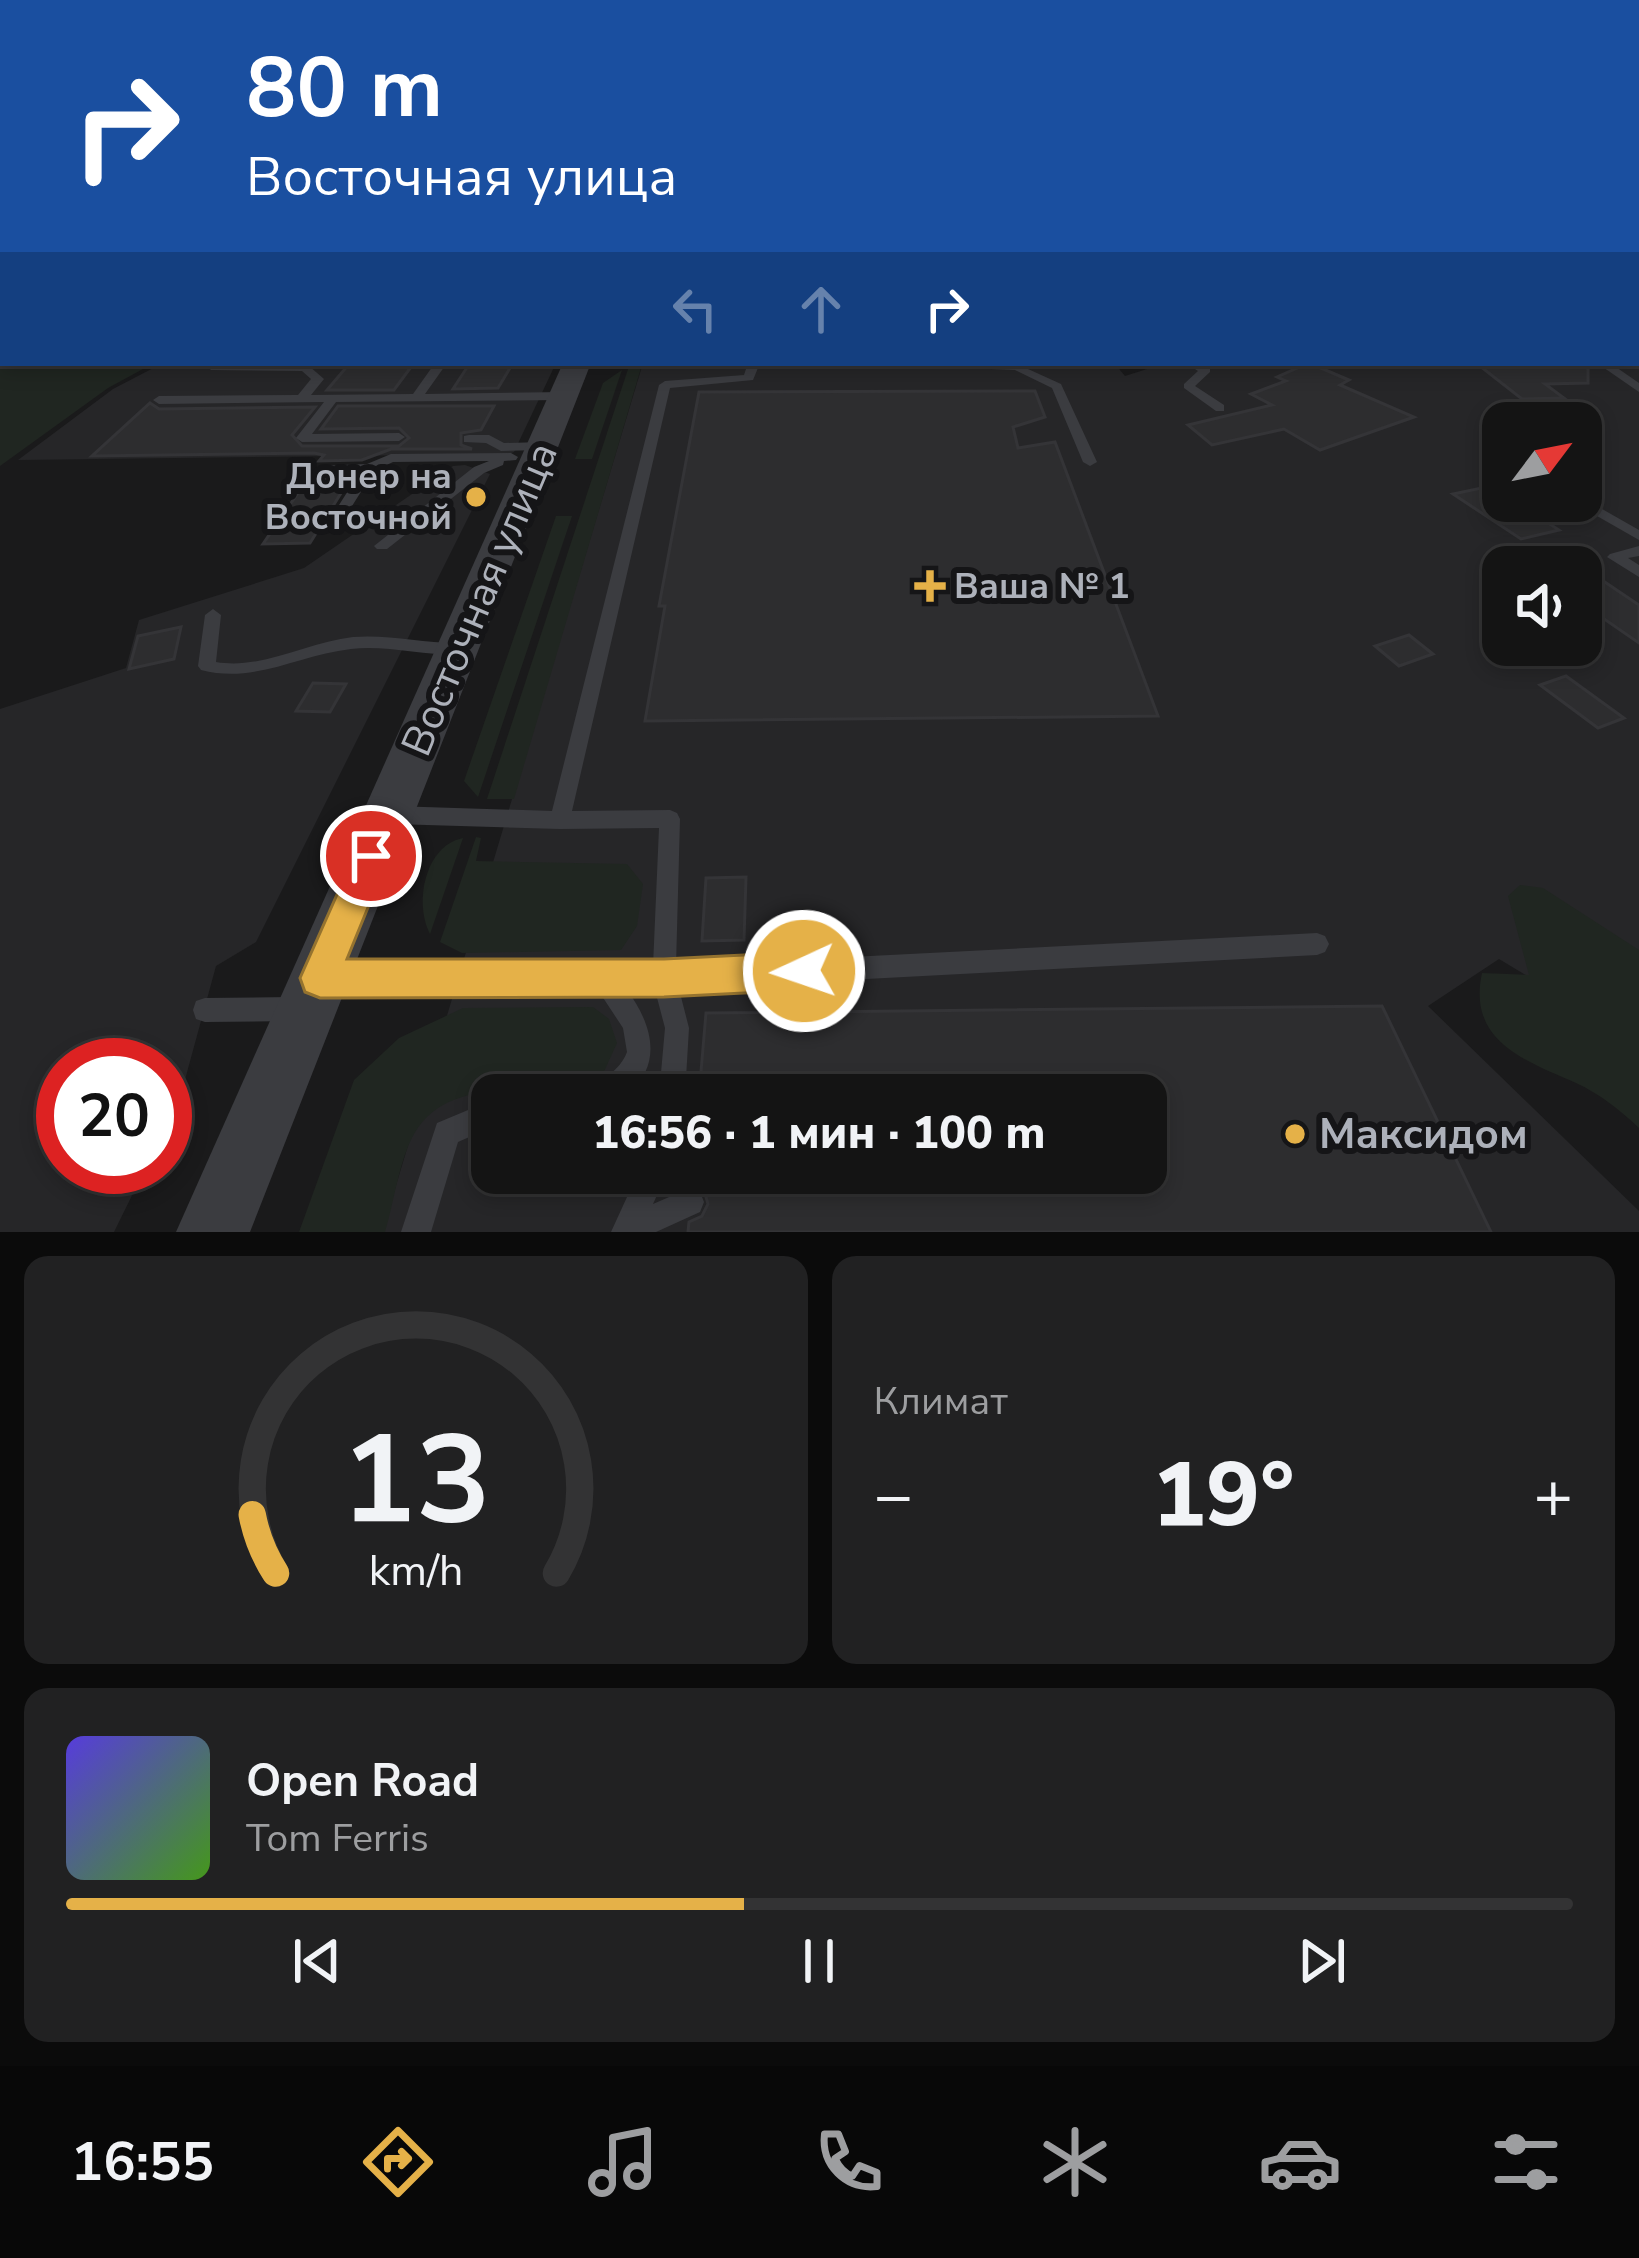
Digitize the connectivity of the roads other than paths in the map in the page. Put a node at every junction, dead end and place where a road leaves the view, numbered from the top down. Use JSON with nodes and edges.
{"nodes":[{"id":1,"x":439,"y":366,"type":"edge"},
{"id":2,"x":576,"y":366,"type":"edge"},
{"id":3,"x":753,"y":366,"type":"edge"},
{"id":4,"x":992,"y":366,"type":"edge"},
{"id":5,"x":1198,"y":366,"type":"edge"},
{"id":6,"x":1607,"y":366,"type":"edge"},
{"id":7,"x":214,"y":368,"type":"dead end"},
{"id":8,"x":1639,"y":388,"type":"edge"},
{"id":9,"x":564,"y":397,"type":"junction"},
{"id":10,"x":333,"y":398,"type":"junction"},
{"id":11,"x":416,"y":398,"type":"junction"},
{"id":12,"x":301,"y":399,"type":"junction"},
{"id":13,"x":159,"y":400,"type":"dead end"},
{"id":14,"x":1220,"y":409,"type":"dead end"},
{"id":15,"x":400,"y":437,"type":"dead end"},
{"id":16,"x":469,"y":439,"type":"dead end"},
{"id":17,"x":532,"y":453,"type":"junction"},
{"id":18,"x":1090,"y":462,"type":"dead end"},
{"id":19,"x":369,"y":468,"type":"junction"},
{"id":20,"x":323,"y":469,"type":"dead end"},
{"id":21,"x":1602,"y":514,"type":"edge"},
{"id":22,"x":332,"y":527,"type":"dead end"},
{"id":23,"x":1639,"y":536,"type":"edge"},
{"id":24,"x":382,"y":546,"type":"dead end"},
{"id":25,"x":1639,"y":551,"type":"edge"},
{"id":26,"x":1639,"y":572,"type":"edge"},
{"id":27,"x":213,"y":615,"type":"dead end"},
{"id":28,"x":459,"y":649,"type":"junction"},
{"id":29,"x":389,"y":815,"type":"junction"},
{"id":30,"x":560,"y":820,"type":"junction"},
{"id":31,"x":1317,"y":944,"type":"dead end"},
{"id":32,"x":603,"y":977,"type":"junction"},
{"id":33,"x":664,"y":978,"type":"junction"},
{"id":34,"x":313,"y":994,"type":"junction"},
{"id":35,"x":205,"y":1010,"type":"dead end"},
{"id":36,"x":626,"y":1074,"type":"edge"},
{"id":37,"x":674,"y":1074,"type":"edge"},
{"id":38,"x":471,"y":1122,"type":"edge"},
{"id":39,"x":643,"y":1194,"type":"edge"},
{"id":40,"x":690,"y":1202,"type":"dead end"},
{"id":41,"x":213,"y":1232,"type":"edge"},
{"id":42,"x":416,"y":1232,"type":"edge"},
{"id":43,"x":625,"y":1232,"type":"edge"}],
"edges":[{"from":1,"to":11,"type":"lane"},
{"from":2,"to":9,"type":"street","name":"Восточная улица"},
{"from":3,"to":30,"type":"lane"},
{"from":4,"to":18,"type":"lane"},
{"from":5,"to":14,"type":"lane"},
{"from":6,"to":8,"type":"lane"},
{"from":7,"to":12,"type":"lane"},
{"from":9,"to":11,"type":"lane"},
{"from":9,"to":17,"type":"street","name":"Восточная улица"},
{"from":10,"to":11,"type":"lane"},
{"from":10,"to":12,"type":"lane"},
{"from":10,"to":15,"type":"lane"},
{"from":12,"to":13,"type":"lane"},
{"from":16,"to":17,"type":"lane"},
{"from":17,"to":19,"type":"lane"},
{"from":17,"to":24,"type":"lane"},
{"from":17,"to":28,"type":"street","name":"Восточная улица"},
{"from":19,"to":20,"type":"lane"},
{"from":19,"to":22,"type":"lane"},
{"from":21,"to":23,"type":"lane"},
{"from":25,"to":26,"type":"lane"},
{"from":27,"to":28,"type":"lane"},
{"from":28,"to":29,"type":"street","name":"Восточная улица"},
{"from":29,"to":30,"type":"lane"},
{"from":29,"to":34,"type":"street","name":"Восточная улица"},
{"from":30,"to":33,"type":"lane"},
{"from":31,"to":33,"type":"lane"},
{"from":32,"to":33,"type":"lane"},
{"from":32,"to":34,"type":"lane"},
{"from":32,"to":36,"type":"lane"},
{"from":33,"to":37,"type":"lane"},
{"from":34,"to":35,"type":"lane"},
{"from":34,"to":41,"type":"street","name":"Восточная улица"},
{"from":38,"to":42,"type":"lane"},
{"from":39,"to":43,"type":"lane"},
{"from":40,"to":43,"type":"lane"}]}
